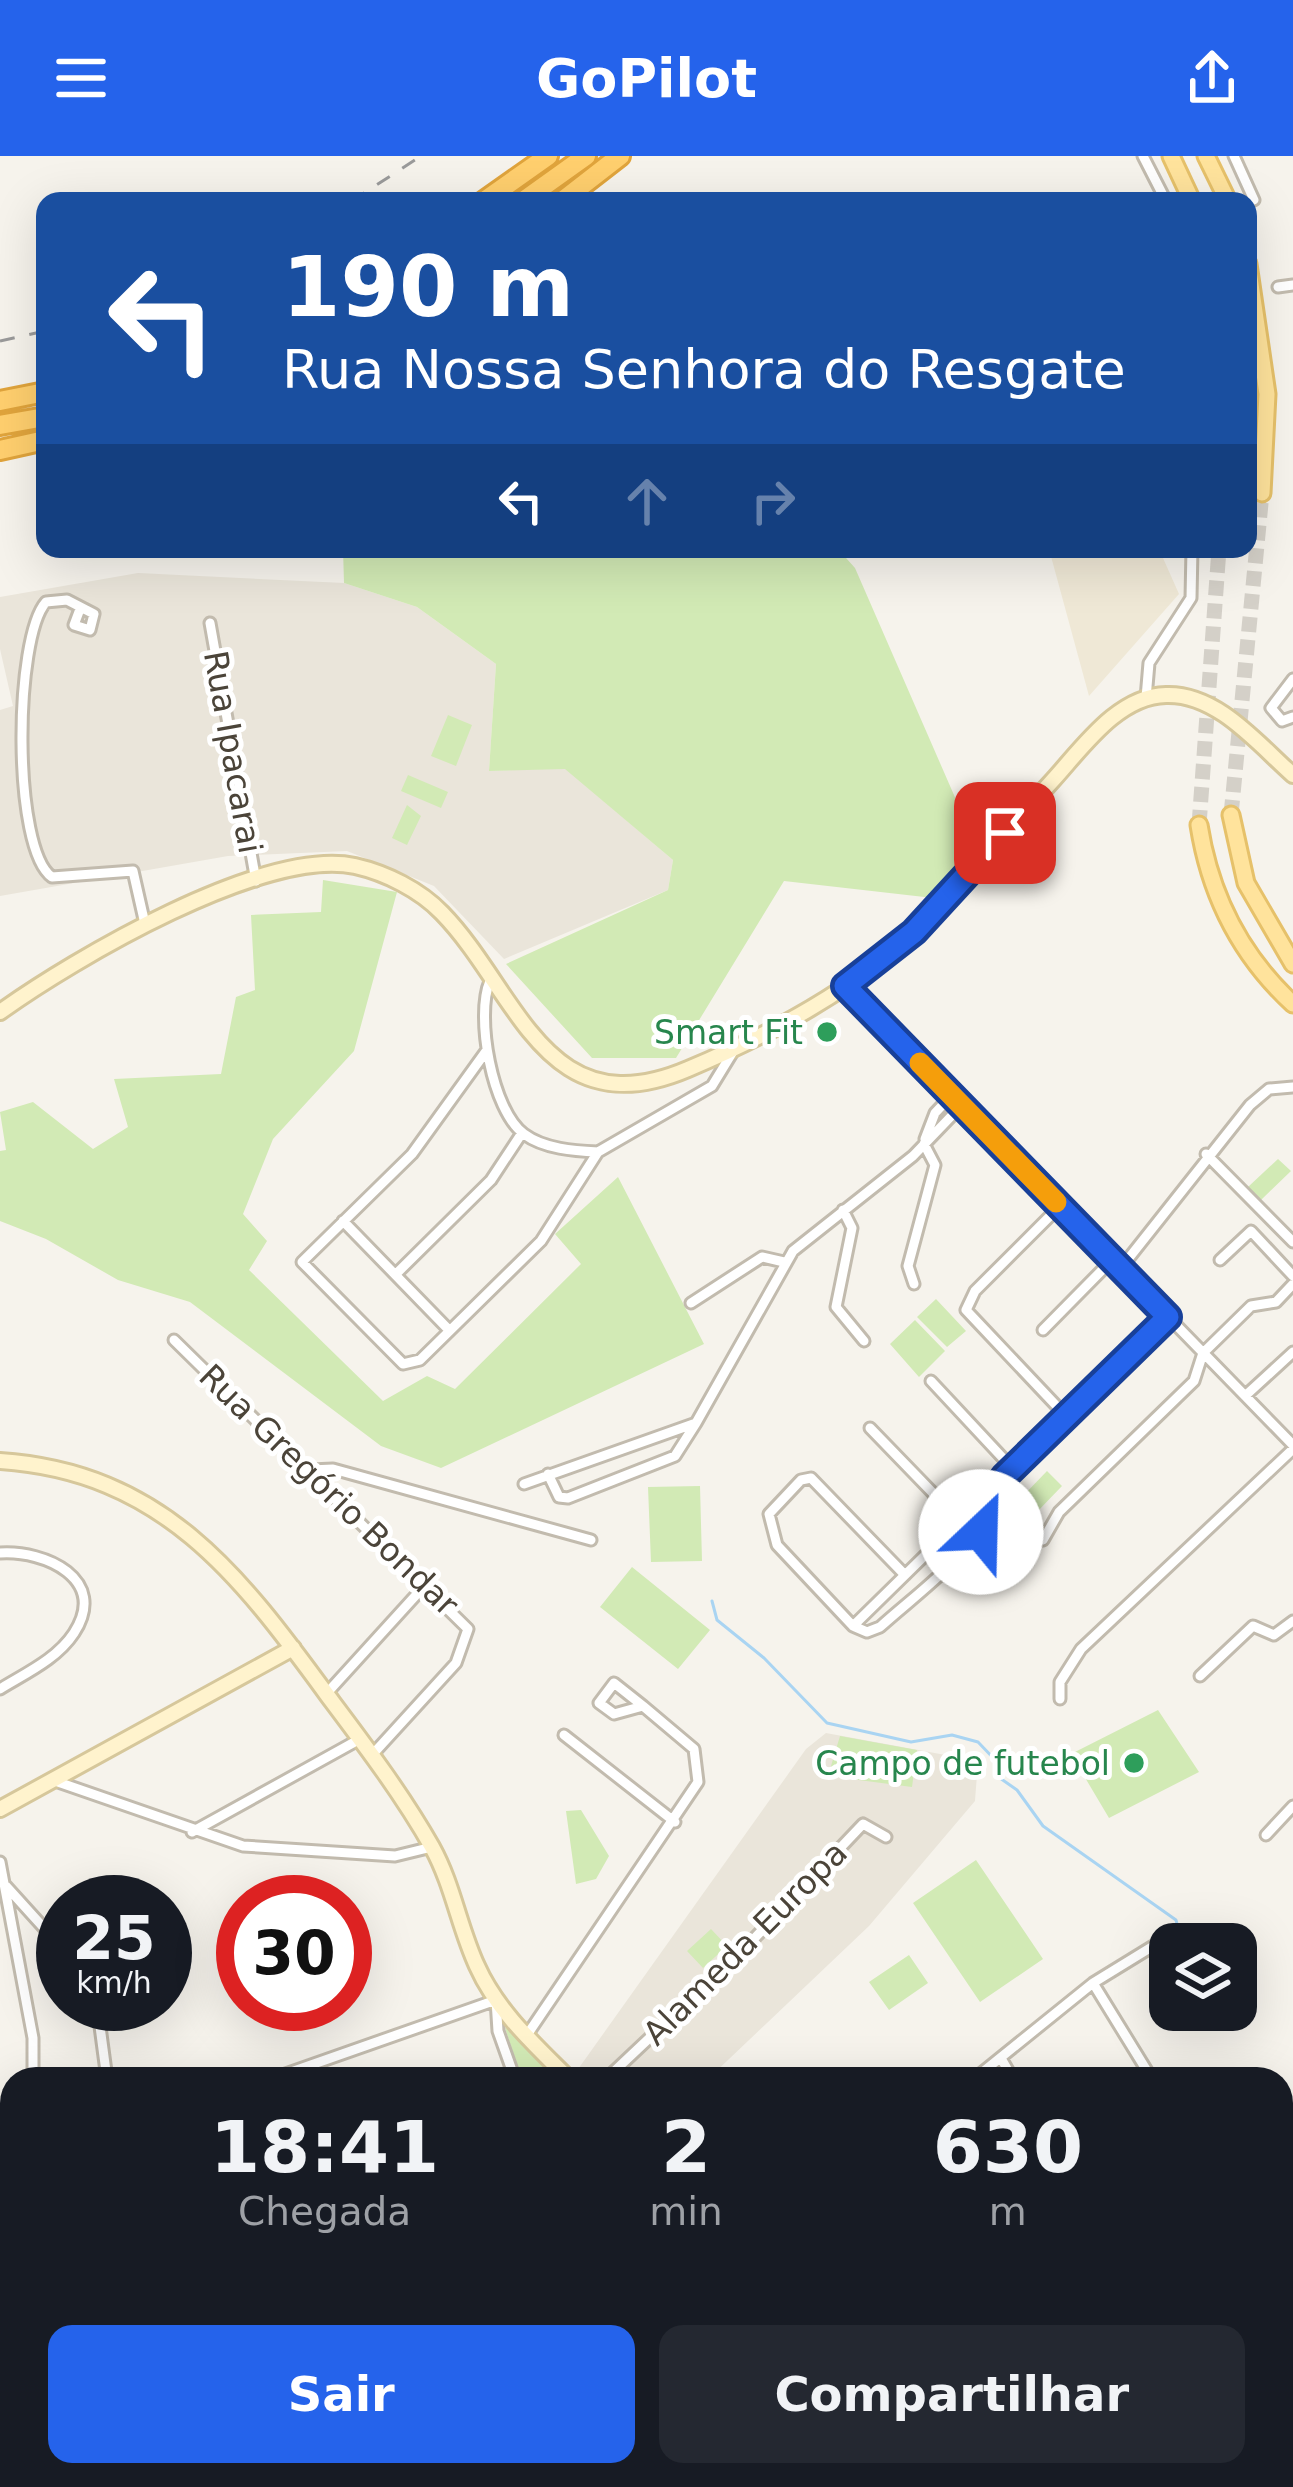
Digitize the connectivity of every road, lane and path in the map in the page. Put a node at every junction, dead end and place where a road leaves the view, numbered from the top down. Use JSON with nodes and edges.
{"nodes":[{"id":1,"x":548,"y":156,"type":"edge"},
{"id":2,"x":586,"y":156,"type":"edge"},
{"id":3,"x":620,"y":156,"type":"edge"},
{"id":4,"x":1143,"y":156,"type":"edge"},
{"id":5,"x":1171,"y":156,"type":"edge"},
{"id":6,"x":1206,"y":156,"type":"edge"},
{"id":7,"x":1234,"y":156,"type":"edge"},
{"id":8,"x":497,"y":192,"type":"edge"},
{"id":9,"x":536,"y":192,"type":"edge"},
{"id":10,"x":574,"y":192,"type":"edge"},
{"id":11,"x":1161,"y":192,"type":"edge"},
{"id":12,"x":1188,"y":192,"type":"edge"},
{"id":13,"x":1224,"y":192,"type":"edge"},
{"id":14,"x":1250,"y":192,"type":"edge"},
{"id":15,"x":1293,"y":285,"type":"edge"},
{"id":16,"x":1278,"y":287,"type":"dead end"},
{"id":17,"x":1257,"y":326,"type":"edge"},
{"id":18,"x":36,"y":394,"type":"edge"},
{"id":19,"x":0,"y":401,"type":"edge"},
{"id":20,"x":36,"y":419,"type":"edge"},
{"id":21,"x":0,"y":425,"type":"edge"},
{"id":22,"x":36,"y":442,"type":"edge"},
{"id":23,"x":0,"y":450,"type":"edge"},
{"id":24,"x":1262,"y":493,"type":"tunnel mouth"},
{"id":25,"x":1192,"y":558,"type":"edge"},
{"id":26,"x":80,"y":610,"type":"dead end"},
{"id":27,"x":210,"y":623,"type":"dead end"},
{"id":28,"x":1293,"y":680,"type":"edge"},
{"id":29,"x":1146,"y":698,"type":"junction"},
{"id":30,"x":1293,"y":717,"type":"edge"},
{"id":31,"x":1293,"y":775,"type":"edge"},
{"id":32,"x":1232,"y":814,"type":"tunnel mouth"},
{"id":33,"x":1199,"y":825,"type":"tunnel mouth"},
{"id":34,"x":256,"y":881,"type":"junction"},
{"id":35,"x":146,"y":924,"type":"junction"},
{"id":36,"x":1293,"y":964,"type":"edge"},
{"id":37,"x":490,"y":981,"type":"junction"},
{"id":38,"x":845,"y":986,"type":"junction"},
{"id":39,"x":482,"y":998,"type":"junction"},
{"id":40,"x":1293,"y":1004,"type":"edge"},
{"id":41,"x":470,"y":1006,"type":"dead end"},
{"id":42,"x":0,"y":1012,"type":"edge"},
{"id":43,"x":738,"y":1043,"type":"junction"},
{"id":44,"x":488,"y":1051,"type":"junction"},
{"id":45,"x":1293,"y":1087,"type":"edge"},
{"id":46,"x":952,"y":1095,"type":"junction"},
{"id":47,"x":962,"y":1105,"type":"junction"},
{"id":48,"x":522,"y":1133,"type":"junction"},
{"id":49,"x":924,"y":1144,"type":"junction"},
{"id":50,"x":598,"y":1152,"type":"junction"},
{"id":51,"x":1207,"y":1154,"type":"junction"},
{"id":52,"x":1060,"y":1206,"type":"junction"},
{"id":53,"x":843,"y":1210,"type":"junction"},
{"id":54,"x":343,"y":1221,"type":"junction"},
{"id":55,"x":1293,"y":1242,"type":"edge"},
{"id":56,"x":1220,"y":1261,"type":"dead end"},
{"id":57,"x":784,"y":1262,"type":"junction"},
{"id":58,"x":1116,"y":1264,"type":"junction"},
{"id":59,"x":396,"y":1274,"type":"junction"},
{"id":60,"x":1293,"y":1280,"type":"edge"},
{"id":61,"x":914,"y":1284,"type":"dead end"},
{"id":62,"x":692,"y":1304,"type":"dead end"},
{"id":63,"x":1168,"y":1317,"type":"junction"},
{"id":64,"x":449,"y":1330,"type":"junction"},
{"id":65,"x":1042,"y":1330,"type":"dead end"},
{"id":66,"x":174,"y":1340,"type":"dead end"},
{"id":67,"x":864,"y":1341,"type":"dead end"},
{"id":68,"x":1293,"y":1352,"type":"edge"},
{"id":69,"x":1203,"y":1353,"type":"junction"},
{"id":70,"x":931,"y":1382,"type":"dead end"},
{"id":71,"x":1245,"y":1396,"type":"junction"},
{"id":72,"x":1067,"y":1417,"type":"junction"},
{"id":73,"x":696,"y":1423,"type":"junction"},
{"id":74,"x":870,"y":1428,"type":"dead end"},
{"id":75,"x":655,"y":1434,"type":"junction"},
{"id":76,"x":1293,"y":1447,"type":"edge"},
{"id":77,"x":0,"y":1461,"type":"edge"},
{"id":78,"x":665,"y":1461,"type":"junction"},
{"id":79,"x":311,"y":1470,"type":"junction"},
{"id":80,"x":1009,"y":1473,"type":"junction"},
{"id":81,"x":548,"y":1474,"type":"junction"},
{"id":82,"x":524,"y":1484,"type":"dead end"},
{"id":83,"x":959,"y":1520,"type":"junction"},
{"id":84,"x":590,"y":1540,"type":"dead end"},
{"id":85,"x":1043,"y":1540,"type":"dead end"},
{"id":86,"x":0,"y":1553,"type":"edge"},
{"id":87,"x":905,"y":1575,"type":"junction"},
{"id":88,"x":427,"y":1583,"type":"junction"},
{"id":89,"x":1241,"y":1613,"type":"dead end"},
{"id":90,"x":1293,"y":1621,"type":"edge"},
{"id":91,"x":853,"y":1626,"type":"junction"},
{"id":92,"x":1252,"y":1626,"type":"junction"},
{"id":93,"x":293,"y":1648,"type":"junction"},
{"id":94,"x":1200,"y":1676,"type":"dead end"},
{"id":95,"x":0,"y":1689,"type":"edge"},
{"id":96,"x":327,"y":1693,"type":"junction"},
{"id":97,"x":1060,"y":1699,"type":"dead end"},
{"id":98,"x":643,"y":1706,"type":"dead end"},
{"id":99,"x":564,"y":1736,"type":"dead end"},
{"id":100,"x":360,"y":1739,"type":"junction"},
{"id":101,"x":372,"y":1755,"type":"junction"},
{"id":102,"x":50,"y":1779,"type":"junction"},
{"id":103,"x":1293,"y":1806,"type":"edge"},
{"id":104,"x":0,"y":1809,"type":"edge"},
{"id":105,"x":675,"y":1822,"type":"junction"},
{"id":106,"x":192,"y":1832,"type":"junction"},
{"id":107,"x":1266,"y":1835,"type":"dead end"},
{"id":108,"x":886,"y":1838,"type":"dead end"},
{"id":109,"x":432,"y":1847,"type":"junction"},
{"id":110,"x":0,"y":1862,"type":"edge"},
{"id":111,"x":4,"y":1885,"type":"junction"},
{"id":112,"x":36,"y":1919,"type":"edge"},
{"id":113,"x":1149,"y":1949,"type":"edge"},
{"id":114,"x":1093,"y":1983,"type":"junction"},
{"id":115,"x":496,"y":2000,"type":"junction"},
{"id":116,"x":100,"y":2031,"type":"edge"},
{"id":117,"x":527,"y":2035,"type":"junction"},
{"id":118,"x":1002,"y":2060,"type":"junction"},
{"id":119,"x":33,"y":2067,"type":"edge"},
{"id":120,"x":105,"y":2067,"type":"edge"},
{"id":121,"x":306,"y":2067,"type":"edge"},
{"id":122,"x":511,"y":2067,"type":"edge"},
{"id":123,"x":558,"y":2067,"type":"edge"},
{"id":124,"x":619,"y":2067,"type":"edge"},
{"id":125,"x":992,"y":2067,"type":"edge"},
{"id":126,"x":1006,"y":2067,"type":"edge"},
{"id":127,"x":1145,"y":2067,"type":"edge"}],
"edges":[{"from":1,"to":8,"type":"highway"},
{"from":2,"to":9,"type":"highway"},
{"from":3,"to":10,"type":"highway"},
{"from":4,"to":11,"type":"street"},
{"from":5,"to":12,"type":"main road"},
{"from":6,"to":13,"type":"main road"},
{"from":7,"to":14,"type":"street"},
{"from":15,"to":16,"type":"street"},
{"from":17,"to":24,"type":"main road"},
{"from":18,"to":19,"type":"highway"},
{"from":20,"to":21,"type":"highway"},
{"from":22,"to":23,"type":"highway"},
{"from":25,"to":29,"type":"street"},
{"from":26,"to":35,"type":"street"},
{"from":27,"to":34,"type":"street","name":"Rua Ipacarai"},
{"from":28,"to":30,"type":"street"},
{"from":29,"to":31,"type":"main road"},
{"from":29,"to":38,"type":"main road"},
{"from":32,"to":36,"type":"main road"},
{"from":33,"to":40,"type":"main road"},
{"from":34,"to":35,"type":"main road"},
{"from":34,"to":37,"type":"main road"},
{"from":35,"to":42,"type":"main road"},
{"from":37,"to":39,"type":"street"},
{"from":37,"to":43,"type":"main road"},
{"from":38,"to":43,"type":"main road"},
{"from":38,"to":46,"type":"street"},
{"from":39,"to":41,"type":"street"},
{"from":39,"to":44,"type":"street"},
{"from":43,"to":50,"type":"street"},
{"from":44,"to":48,"type":"street"},
{"from":44,"to":54,"type":"street"},
{"from":45,"to":51,"type":"street"},
{"from":46,"to":47,"type":"street"},
{"from":46,"to":49,"type":"street"},
{"from":47,"to":49,"type":"street"},
{"from":47,"to":52,"type":"street"},
{"from":48,"to":50,"type":"street"},
{"from":48,"to":59,"type":"street"},
{"from":49,"to":53,"type":"street"},
{"from":49,"to":61,"type":"street"},
{"from":50,"to":64,"type":"street"},
{"from":51,"to":55,"type":"street"},
{"from":51,"to":58,"type":"street"},
{"from":52,"to":58,"type":"street"},
{"from":52,"to":72,"type":"street"},
{"from":53,"to":57,"type":"street"},
{"from":53,"to":67,"type":"street"},
{"from":54,"to":59,"type":"street"},
{"from":54,"to":64,"type":"street"},
{"from":56,"to":60,"type":"street"},
{"from":57,"to":62,"type":"street"},
{"from":57,"to":73,"type":"street"},
{"from":58,"to":63,"type":"street"},
{"from":58,"to":65,"type":"street"},
{"from":59,"to":64,"type":"street"},
{"from":60,"to":69,"type":"street"},
{"from":63,"to":69,"type":"street"},
{"from":63,"to":72,"type":"street"},
{"from":66,"to":79,"type":"street","name":"Rua Gregório Bondar"},
{"from":68,"to":71,"type":"street"},
{"from":69,"to":71,"type":"street"},
{"from":69,"to":85,"type":"street"},
{"from":70,"to":80,"type":"street"},
{"from":71,"to":76,"type":"street"},
{"from":72,"to":80,"type":"street"},
{"from":73,"to":75,"type":"street"},
{"from":73,"to":78,"type":"street"},
{"from":74,"to":83,"type":"street"},
{"from":75,"to":78,"type":"street"},
{"from":75,"to":81,"type":"street"},
{"from":76,"to":97,"type":"street"},
{"from":77,"to":93,"type":"main road"},
{"from":78,"to":81,"type":"street"},
{"from":79,"to":84,"type":"street"},
{"from":79,"to":88,"type":"street","name":"Rua Gregório Bondar"},
{"from":80,"to":83,"type":"street"},
{"from":80,"to":91,"type":"street"},
{"from":81,"to":82,"type":"street"},
{"from":83,"to":87,"type":"street"},
{"from":86,"to":95,"type":"street"},
{"from":87,"to":91,"type":"street"},
{"from":87,"to":91,"type":"street"},
{"from":88,"to":96,"type":"street"},
{"from":88,"to":101,"type":"street","name":"Rua Gregório Bondar"},
{"from":89,"to":92,"type":"street"},
{"from":90,"to":92,"type":"street"},
{"from":92,"to":94,"type":"street"},
{"from":93,"to":96,"type":"main road"},
{"from":93,"to":102,"type":"main road"},
{"from":96,"to":100,"type":"main road"},
{"from":98,"to":105,"type":"street"},
{"from":99,"to":105,"type":"street"},
{"from":100,"to":101,"type":"main road"},
{"from":100,"to":106,"type":"street"},
{"from":101,"to":109,"type":"main road"},
{"from":102,"to":104,"type":"main road"},
{"from":102,"to":106,"type":"street"},
{"from":103,"to":107,"type":"street"},
{"from":105,"to":117,"type":"street"},
{"from":106,"to":109,"type":"street"},
{"from":108,"to":124,"type":"street","name":"Alameda Europa"},
{"from":109,"to":115,"type":"main road"},
{"from":110,"to":111,"type":"street"},
{"from":111,"to":112,"type":"street"},
{"from":111,"to":119,"type":"street"},
{"from":113,"to":114,"type":"street"},
{"from":114,"to":118,"type":"street"},
{"from":114,"to":127,"type":"street"},
{"from":115,"to":117,"type":"main road"},
{"from":115,"to":121,"type":"street"},
{"from":115,"to":122,"type":"street"},
{"from":116,"to":120,"type":"street"},
{"from":117,"to":123,"type":"main road"},
{"from":118,"to":125,"type":"street"},
{"from":118,"to":126,"type":"street"}]}
